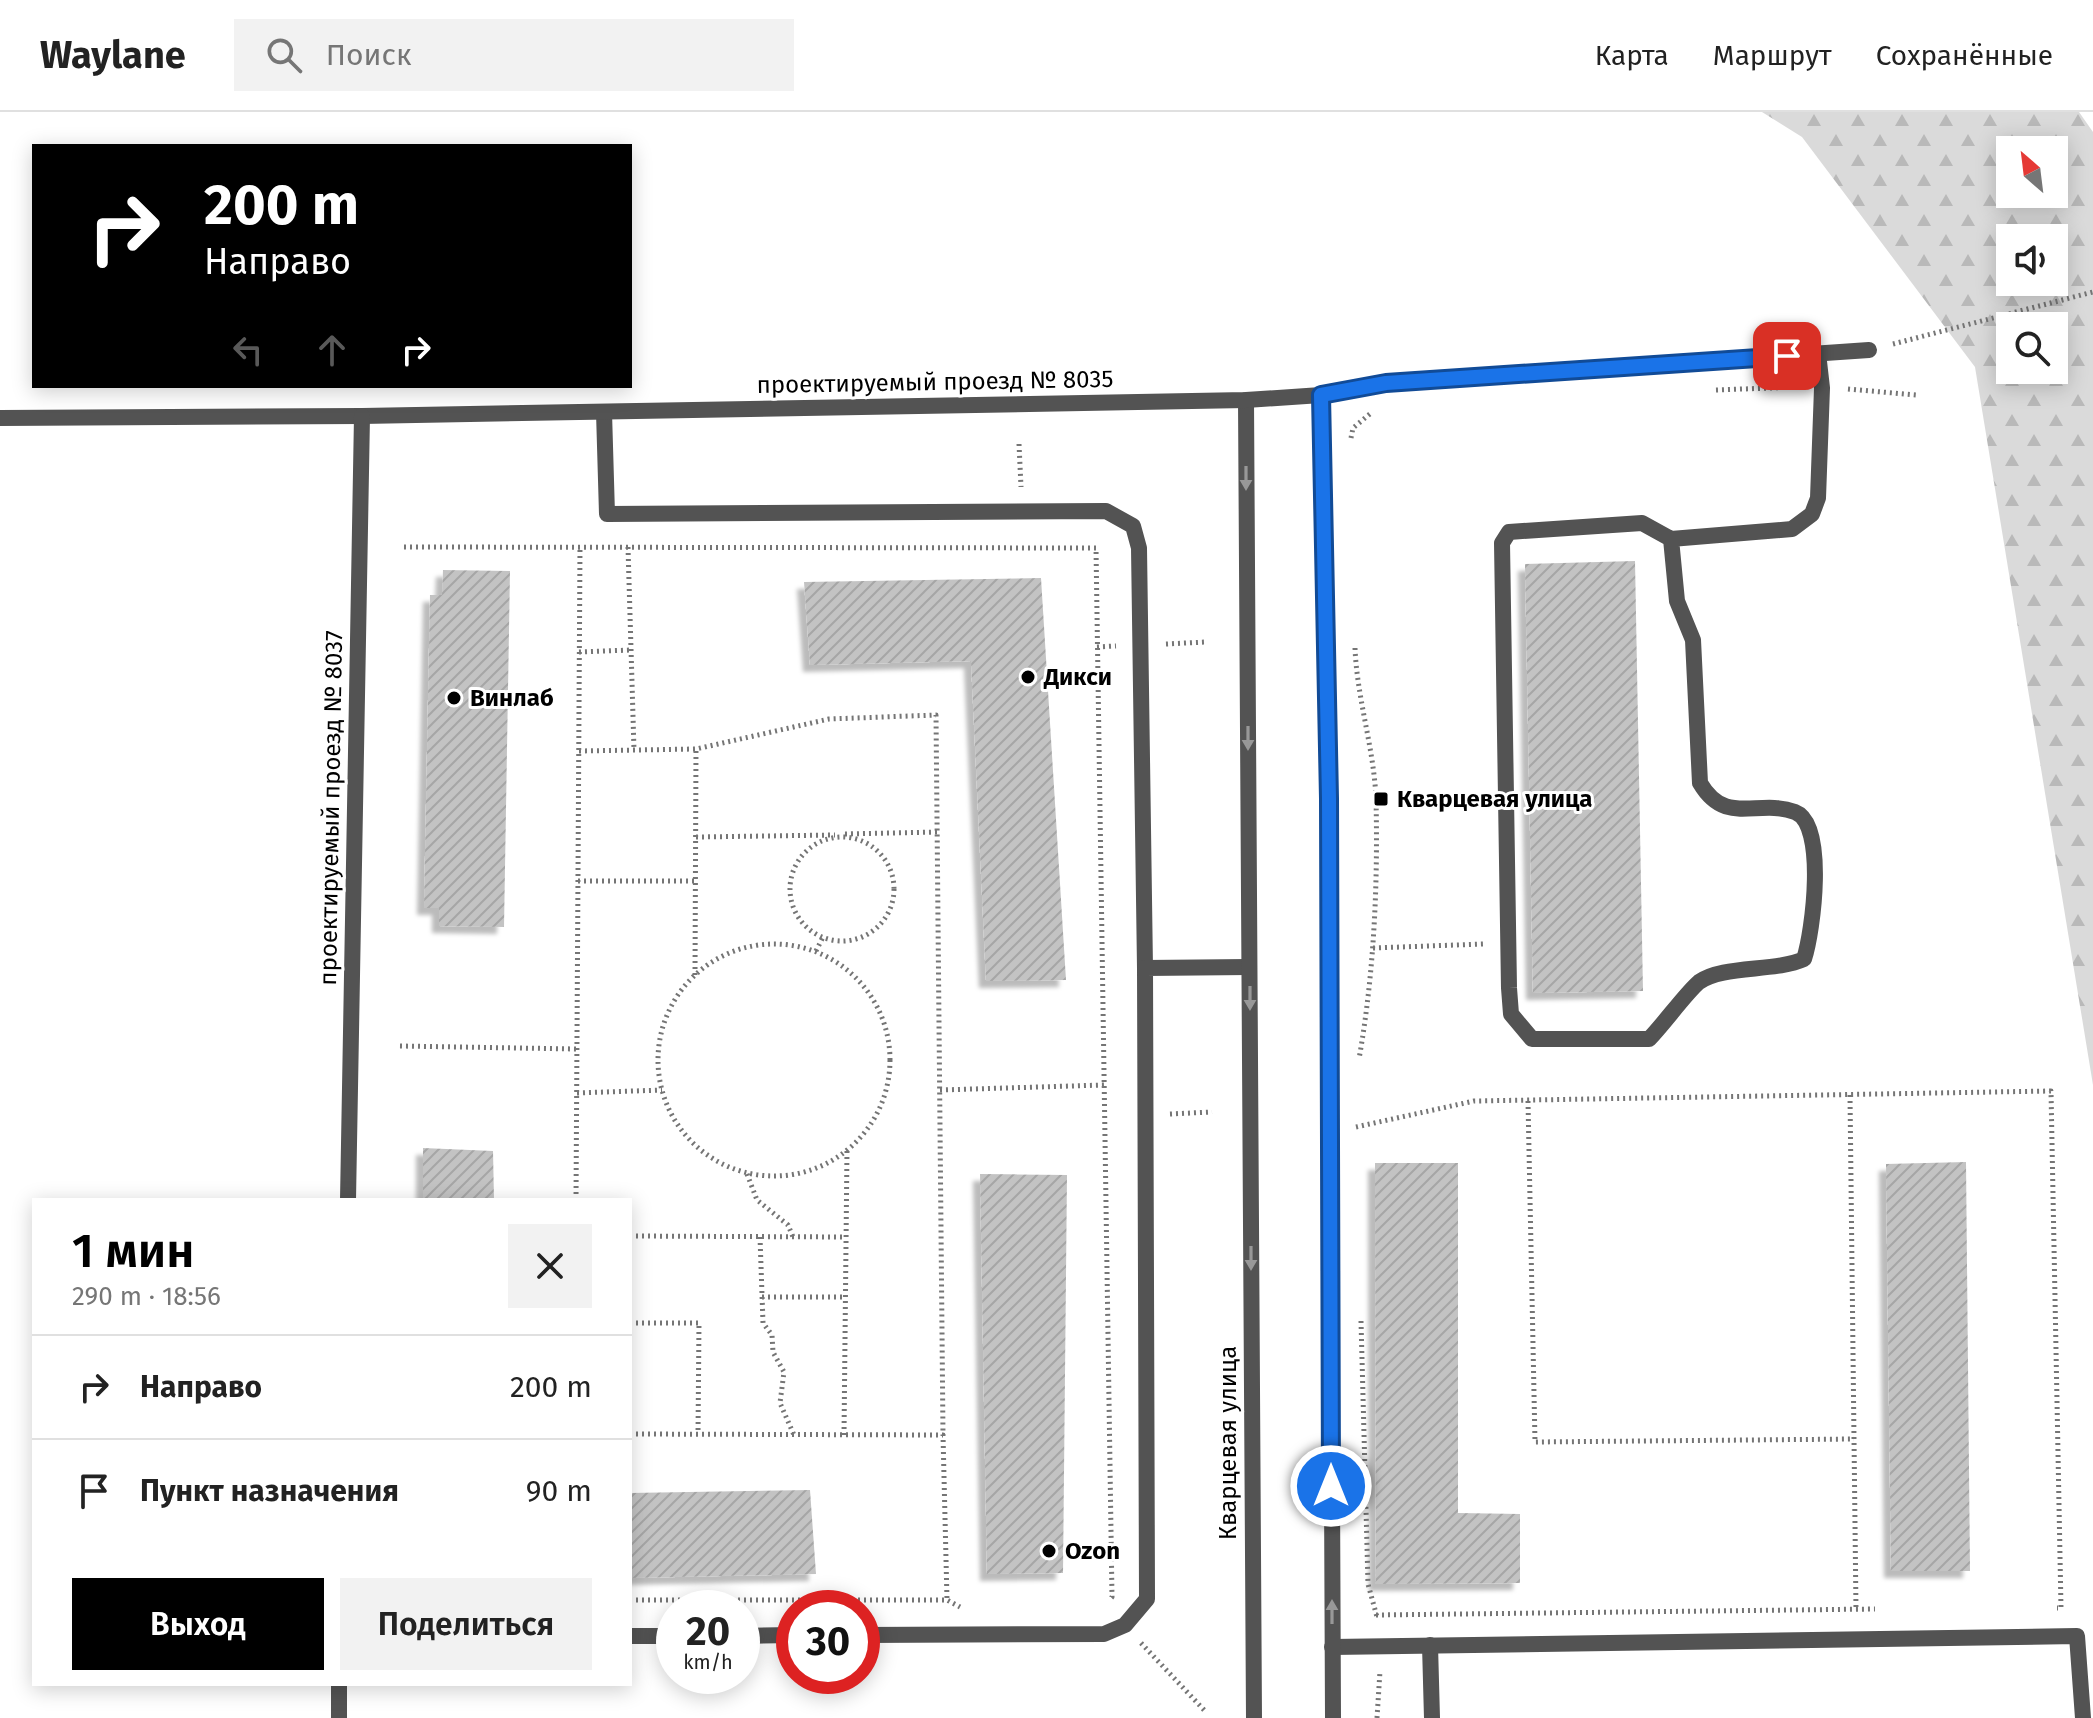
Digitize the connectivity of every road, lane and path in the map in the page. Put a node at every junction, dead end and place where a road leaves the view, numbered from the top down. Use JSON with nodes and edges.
{"nodes":[{"id":1,"x":2093,"y":292,"type":"edge"},
{"id":2,"x":1869,"y":350,"type":"joint"},
{"id":3,"x":1818,"y":353,"type":"junction"},
{"id":4,"x":1822,"y":388,"type":"junction"},
{"id":5,"x":1706,"y":391,"type":"dead end"},
{"id":6,"x":1321,"y":395,"type":"junction"},
{"id":7,"x":1916,"y":395,"type":"dead end"},
{"id":8,"x":1246,"y":400,"type":"junction"},
{"id":9,"x":604,"y":412,"type":"junction"},
{"id":10,"x":1378,"y":412,"type":"dead end"},
{"id":11,"x":362,"y":416,"type":"junction"},
{"id":12,"x":0,"y":418,"type":"edge"},
{"id":13,"x":1349,"y":447,"type":"dead end"},
{"id":14,"x":1671,"y":539,"type":"junction"},
{"id":15,"x":404,"y":547,"type":"dead end"},
{"id":16,"x":580,"y":547,"type":"junction"},
{"id":17,"x":628,"y":547,"type":"junction"},
{"id":18,"x":1355,"y":635,"type":"dead end"},
{"id":19,"x":631,"y":650,"type":"junction"},
{"id":20,"x":579,"y":652,"type":"junction"},
{"id":21,"x":696,"y":749,"type":"junction"},
{"id":22,"x":634,"y":750,"type":"junction"},
{"id":23,"x":579,"y":751,"type":"junction"},
{"id":24,"x":938,"y":832,"type":"junction"},
{"id":25,"x":855,"y":836,"type":"junction"},
{"id":26,"x":696,"y":837,"type":"junction"},
{"id":27,"x":578,"y":881,"type":"junction"},
{"id":28,"x":696,"y":881,"type":"junction"},
{"id":29,"x":823,"y":937,"type":"junction"},
{"id":30,"x":1508,"y":943,"type":"junction"},
{"id":31,"x":1373,"y":948,"type":"junction"},
{"id":32,"x":816,"y":951,"type":"junction"},
{"id":33,"x":1249,"y":967,"type":"junction"},
{"id":34,"x":1145,"y":968,"type":"junction"},
{"id":35,"x":695,"y":975,"type":"junction"},
{"id":36,"x":400,"y":1046,"type":"dead end"},
{"id":37,"x":577,"y":1049,"type":"junction"},
{"id":38,"x":1357,"y":1073,"type":"dead end"},
{"id":39,"x":1104,"y":1085,"type":"junction"},
{"id":40,"x":662,"y":1090,"type":"junction"},
{"id":41,"x":940,"y":1090,"type":"junction"},
{"id":42,"x":577,"y":1093,"type":"junction"},
{"id":43,"x":1850,"y":1095,"type":"junction"},
{"id":44,"x":1528,"y":1101,"type":"junction"},
{"id":45,"x":1355,"y":1114,"type":"dead end"},
{"id":46,"x":1355,"y":1127,"type":"junction"},
{"id":47,"x":1356,"y":1143,"type":"dead end"},
{"id":48,"x":847,"y":1150,"type":"junction"},
{"id":49,"x":747,"y":1173,"type":"junction"},
{"id":50,"x":348,"y":1198,"type":"edge"},
{"id":51,"x":576,"y":1198,"type":"edge"},
{"id":52,"x":632,"y":1236,"type":"edge"},
{"id":53,"x":760,"y":1237,"type":"junction"},
{"id":54,"x":793,"y":1237,"type":"junction"},
{"id":55,"x":846,"y":1237,"type":"junction"},
{"id":56,"x":762,"y":1297,"type":"junction"},
{"id":57,"x":846,"y":1297,"type":"junction"},
{"id":58,"x":1361,"y":1314,"type":"dead end"},
{"id":59,"x":632,"y":1323,"type":"edge"},
{"id":60,"x":632,"y":1434,"type":"edge"},
{"id":61,"x":698,"y":1434,"type":"junction"},
{"id":62,"x":794,"y":1435,"type":"junction"},
{"id":63,"x":844,"y":1435,"type":"junction"},
{"id":64,"x":943,"y":1435,"type":"junction"},
{"id":65,"x":1854,"y":1439,"type":"junction"},
{"id":66,"x":632,"y":1600,"type":"edge"},
{"id":67,"x":947,"y":1600,"type":"junction"},
{"id":68,"x":2045,"y":1608,"type":"dead end"},
{"id":69,"x":1101,"y":1609,"type":"dead end"},
{"id":70,"x":1887,"y":1609,"type":"dead end"},
{"id":71,"x":967,"y":1610,"type":"dead end"},
{"id":72,"x":1856,"y":1610,"type":"junction"},
{"id":73,"x":1376,"y":1615,"type":"junction"},
{"id":74,"x":1125,"y":1625,"type":"junction"},
{"id":75,"x":880,"y":1635,"type":"edge"},
{"id":76,"x":632,"y":1636,"type":"edge"},
{"id":77,"x":656,"y":1636,"type":"edge"},
{"id":78,"x":1430,"y":1645,"type":"junction"},
{"id":79,"x":1380,"y":1646,"type":"junction"},
{"id":80,"x":1332,"y":1647,"type":"junction"},
{"id":81,"x":339,"y":1686,"type":"edge"},
{"id":82,"x":1205,"y":1711,"type":"dead end"},
{"id":83,"x":339,"y":1718,"type":"edge"},
{"id":84,"x":1254,"y":1718,"type":"edge"},
{"id":85,"x":1333,"y":1718,"type":"edge"},
{"id":86,"x":1377,"y":1718,"type":"edge"},
{"id":87,"x":1432,"y":1718,"type":"edge"},
{"id":88,"x":2083,"y":1718,"type":"edge"}],
"edges":[{"from":1,"to":2,"type":"path"},
{"from":2,"to":3,"type":"street","name":"проектируемый проезд № 8035"},
{"from":3,"to":4,"type":"street"},
{"from":3,"to":6,"type":"street","name":"проектируемый проезд № 8035"},
{"from":4,"to":5,"type":"path"},
{"from":4,"to":7,"type":"path"},
{"from":4,"to":14,"type":"street"},
{"from":6,"to":8,"type":"street","name":"проектируемый проезд № 8035"},
{"from":80,"to":6,"type":"street","one_way":true},
{"from":8,"to":9,"type":"street","name":"проектируемый проезд № 8035"},
{"from":8,"to":33,"type":"street","name":"Кварцевая улица","one_way":true},
{"from":9,"to":11,"type":"street","name":"проектируемый проезд № 8035"},
{"from":9,"to":34,"type":"street"},
{"from":10,"to":13,"type":"path"},
{"from":11,"to":12,"type":"street","name":"проектируемый проезд № 8035"},
{"from":11,"to":50,"type":"street","name":"проектируемый проезд № 8037"},
{"from":14,"to":30,"type":"street"},
{"from":14,"to":30,"type":"street"},
{"from":15,"to":16,"type":"path"},
{"from":16,"to":17,"type":"path"},
{"from":16,"to":20,"type":"path"},
{"from":17,"to":19,"type":"path"},
{"from":17,"to":39,"type":"path"},
{"from":18,"to":31,"type":"path"},
{"from":19,"to":20,"type":"path"},
{"from":19,"to":22,"type":"path"},
{"from":20,"to":23,"type":"path"},
{"from":21,"to":22,"type":"path"},
{"from":21,"to":24,"type":"path"},
{"from":21,"to":26,"type":"path"},
{"from":22,"to":23,"type":"path"},
{"from":23,"to":27,"type":"path"},
{"from":24,"to":25,"type":"path"},
{"from":24,"to":41,"type":"path"},
{"from":25,"to":26,"type":"path"},
{"from":25,"to":29,"type":"path"},
{"from":25,"to":29,"type":"path"},
{"from":26,"to":28,"type":"path"},
{"from":27,"to":28,"type":"path"},
{"from":27,"to":37,"type":"path"},
{"from":28,"to":35,"type":"path"},
{"from":29,"to":32,"type":"path"},
{"from":30,"to":31,"type":"path"},
{"from":31,"to":38,"type":"path"},
{"from":32,"to":35,"type":"path"},
{"from":32,"to":48,"type":"path"},
{"from":33,"to":34,"type":"street"},
{"from":33,"to":84,"type":"street","name":"Кварцевая улица","one_way":true},
{"from":34,"to":74,"type":"street"},
{"from":35,"to":40,"type":"path"},
{"from":36,"to":37,"type":"path"},
{"from":37,"to":42,"type":"path"},
{"from":39,"to":41,"type":"path"},
{"from":39,"to":69,"type":"path"},
{"from":40,"to":42,"type":"path"},
{"from":40,"to":49,"type":"path"},
{"from":41,"to":64,"type":"path"},
{"from":42,"to":51,"type":"path"},
{"from":43,"to":44,"type":"path"},
{"from":43,"to":65,"type":"path"},
{"from":43,"to":68,"type":"path"},
{"from":44,"to":46,"type":"path"},
{"from":44,"to":65,"type":"path"},
{"from":45,"to":46,"type":"path"},
{"from":46,"to":47,"type":"path"},
{"from":48,"to":49,"type":"path"},
{"from":48,"to":55,"type":"path"},
{"from":49,"to":54,"type":"path"},
{"from":52,"to":53,"type":"path"},
{"from":53,"to":54,"type":"path"},
{"from":53,"to":56,"type":"path"},
{"from":54,"to":55,"type":"path"},
{"from":55,"to":57,"type":"path"},
{"from":56,"to":57,"type":"path"},
{"from":56,"to":62,"type":"path"},
{"from":57,"to":63,"type":"path"},
{"from":58,"to":73,"type":"path"},
{"from":59,"to":61,"type":"path"},
{"from":60,"to":61,"type":"path"},
{"from":61,"to":62,"type":"path"},
{"from":62,"to":63,"type":"path"},
{"from":63,"to":64,"type":"path"},
{"from":64,"to":67,"type":"path"},
{"from":65,"to":72,"type":"path"},
{"from":66,"to":67,"type":"path"},
{"from":67,"to":71,"type":"path"},
{"from":70,"to":72,"type":"path"},
{"from":72,"to":73,"type":"path"},
{"from":73,"to":79,"type":"path"},
{"from":74,"to":75,"type":"street"},
{"from":74,"to":82,"type":"path"},
{"from":76,"to":77,"type":"street"},
{"from":78,"to":79,"type":"street"},
{"from":78,"to":87,"type":"street"},
{"from":78,"to":88,"type":"street"},
{"from":79,"to":80,"type":"street"},
{"from":79,"to":86,"type":"path"},
{"from":80,"to":85,"type":"street"},
{"from":81,"to":83,"type":"street"}]}
